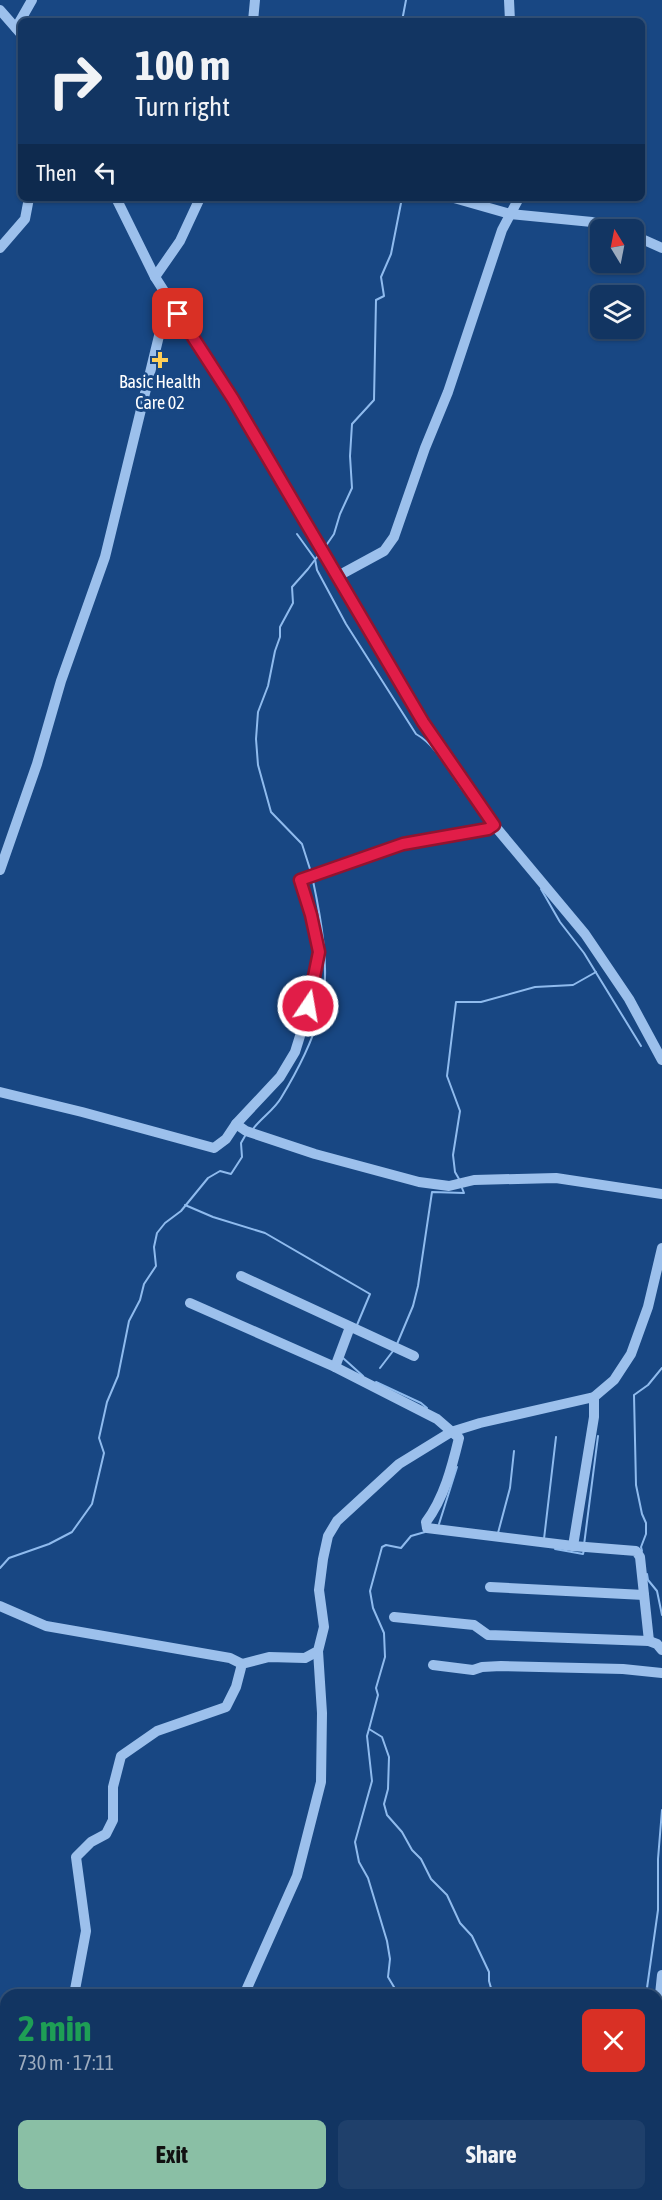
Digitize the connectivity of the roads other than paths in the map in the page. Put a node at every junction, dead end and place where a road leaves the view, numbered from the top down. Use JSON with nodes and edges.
{"nodes":[{"id":1,"x":32,"y":0,"type":"edge"},
{"id":2,"x":255,"y":0,"type":"edge"},
{"id":3,"x":509,"y":0,"type":"edge"},
{"id":4,"x":0,"y":10,"type":"edge"},
{"id":5,"x":24,"y":18,"type":"edge"},
{"id":6,"x":253,"y":18,"type":"edge"},
{"id":7,"x":510,"y":18,"type":"edge"},
{"id":8,"x":18,"y":31,"type":"edge"},
{"id":9,"x":29,"y":201,"type":"edge"},
{"id":10,"x":117,"y":201,"type":"edge"},
{"id":11,"x":199,"y":201,"type":"edge"},
{"id":12,"x":464,"y":201,"type":"edge"},
{"id":13,"x":517,"y":201,"type":"edge"},
{"id":14,"x":510,"y":214,"type":"junction"},
{"id":15,"x":590,"y":222,"type":"edge"},
{"id":16,"x":644,"y":240,"type":"edge"},
{"id":17,"x":0,"y":248,"type":"edge"},
{"id":18,"x":662,"y":248,"type":"edge"},
{"id":19,"x":155,"y":277,"type":"junction"},
{"id":20,"x":168,"y":298,"type":"junction"},
{"id":21,"x":338,"y":576,"type":"junction"},
{"id":22,"x":494,"y":825,"type":"junction"},
{"id":23,"x":0,"y":870,"type":"edge"},
{"id":24,"x":662,"y":1060,"type":"edge"},
{"id":25,"x":0,"y":1092,"type":"edge"},
{"id":26,"x":236,"y":1124,"type":"junction"},
{"id":27,"x":662,"y":1194,"type":"edge"},
{"id":28,"x":662,"y":1248,"type":"edge"},
{"id":29,"x":241,"y":1276,"type":"dead end"},
{"id":30,"x":190,"y":1303,"type":"dead end"},
{"id":31,"x":350,"y":1327,"type":"junction"},
{"id":32,"x":414,"y":1356,"type":"dead end"},
{"id":33,"x":335,"y":1367,"type":"junction"},
{"id":34,"x":594,"y":1397,"type":"junction"},
{"id":35,"x":451,"y":1432,"type":"junction"},
{"id":36,"x":573,"y":1546,"type":"junction"},
{"id":37,"x":489,"y":1587,"type":"dead end"},
{"id":38,"x":645,"y":1595,"type":"junction"},
{"id":39,"x":0,"y":1606,"type":"edge"},
{"id":40,"x":394,"y":1617,"type":"dead end"},
{"id":41,"x":649,"y":1641,"type":"junction"},
{"id":42,"x":662,"y":1650,"type":"edge"},
{"id":43,"x":318,"y":1652,"type":"junction"},
{"id":44,"x":242,"y":1664,"type":"junction"},
{"id":45,"x":433,"y":1665,"type":"dead end"},
{"id":46,"x":662,"y":1673,"type":"edge"},
{"id":47,"x":75,"y":1989,"type":"edge"},
{"id":48,"x":247,"y":1989,"type":"edge"}],
"edges":[{"from":1,"to":5,"type":"street"},
{"from":2,"to":6,"type":"street"},
{"from":3,"to":7,"type":"street"},
{"from":4,"to":8,"type":"street"},
{"from":9,"to":17,"type":"street"},
{"from":10,"to":19,"type":"street"},
{"from":11,"to":19,"type":"street"},
{"from":12,"to":14,"type":"street"},
{"from":13,"to":14,"type":"street"},
{"from":14,"to":15,"type":"street"},
{"from":14,"to":21,"type":"street"},
{"from":16,"to":18,"type":"street"},
{"from":19,"to":20,"type":"street"},
{"from":20,"to":21,"type":"street"},
{"from":20,"to":23,"type":"street"},
{"from":21,"to":22,"type":"street"},
{"from":22,"to":24,"type":"street"},
{"from":22,"to":26,"type":"street"},
{"from":25,"to":26,"type":"street"},
{"from":26,"to":27,"type":"street"},
{"from":28,"to":34,"type":"street"},
{"from":29,"to":31,"type":"street"},
{"from":30,"to":33,"type":"street"},
{"from":31,"to":32,"type":"street"},
{"from":31,"to":33,"type":"street"},
{"from":33,"to":35,"type":"street"},
{"from":34,"to":35,"type":"street"},
{"from":34,"to":36,"type":"street"},
{"from":35,"to":36,"type":"street"},
{"from":35,"to":43,"type":"street"},
{"from":36,"to":38,"type":"street"},
{"from":37,"to":38,"type":"street"},
{"from":38,"to":41,"type":"street"},
{"from":39,"to":44,"type":"street"},
{"from":40,"to":41,"type":"street"},
{"from":41,"to":42,"type":"street"},
{"from":43,"to":44,"type":"street"},
{"from":43,"to":48,"type":"street"},
{"from":44,"to":47,"type":"street"},
{"from":45,"to":46,"type":"street"}]}
